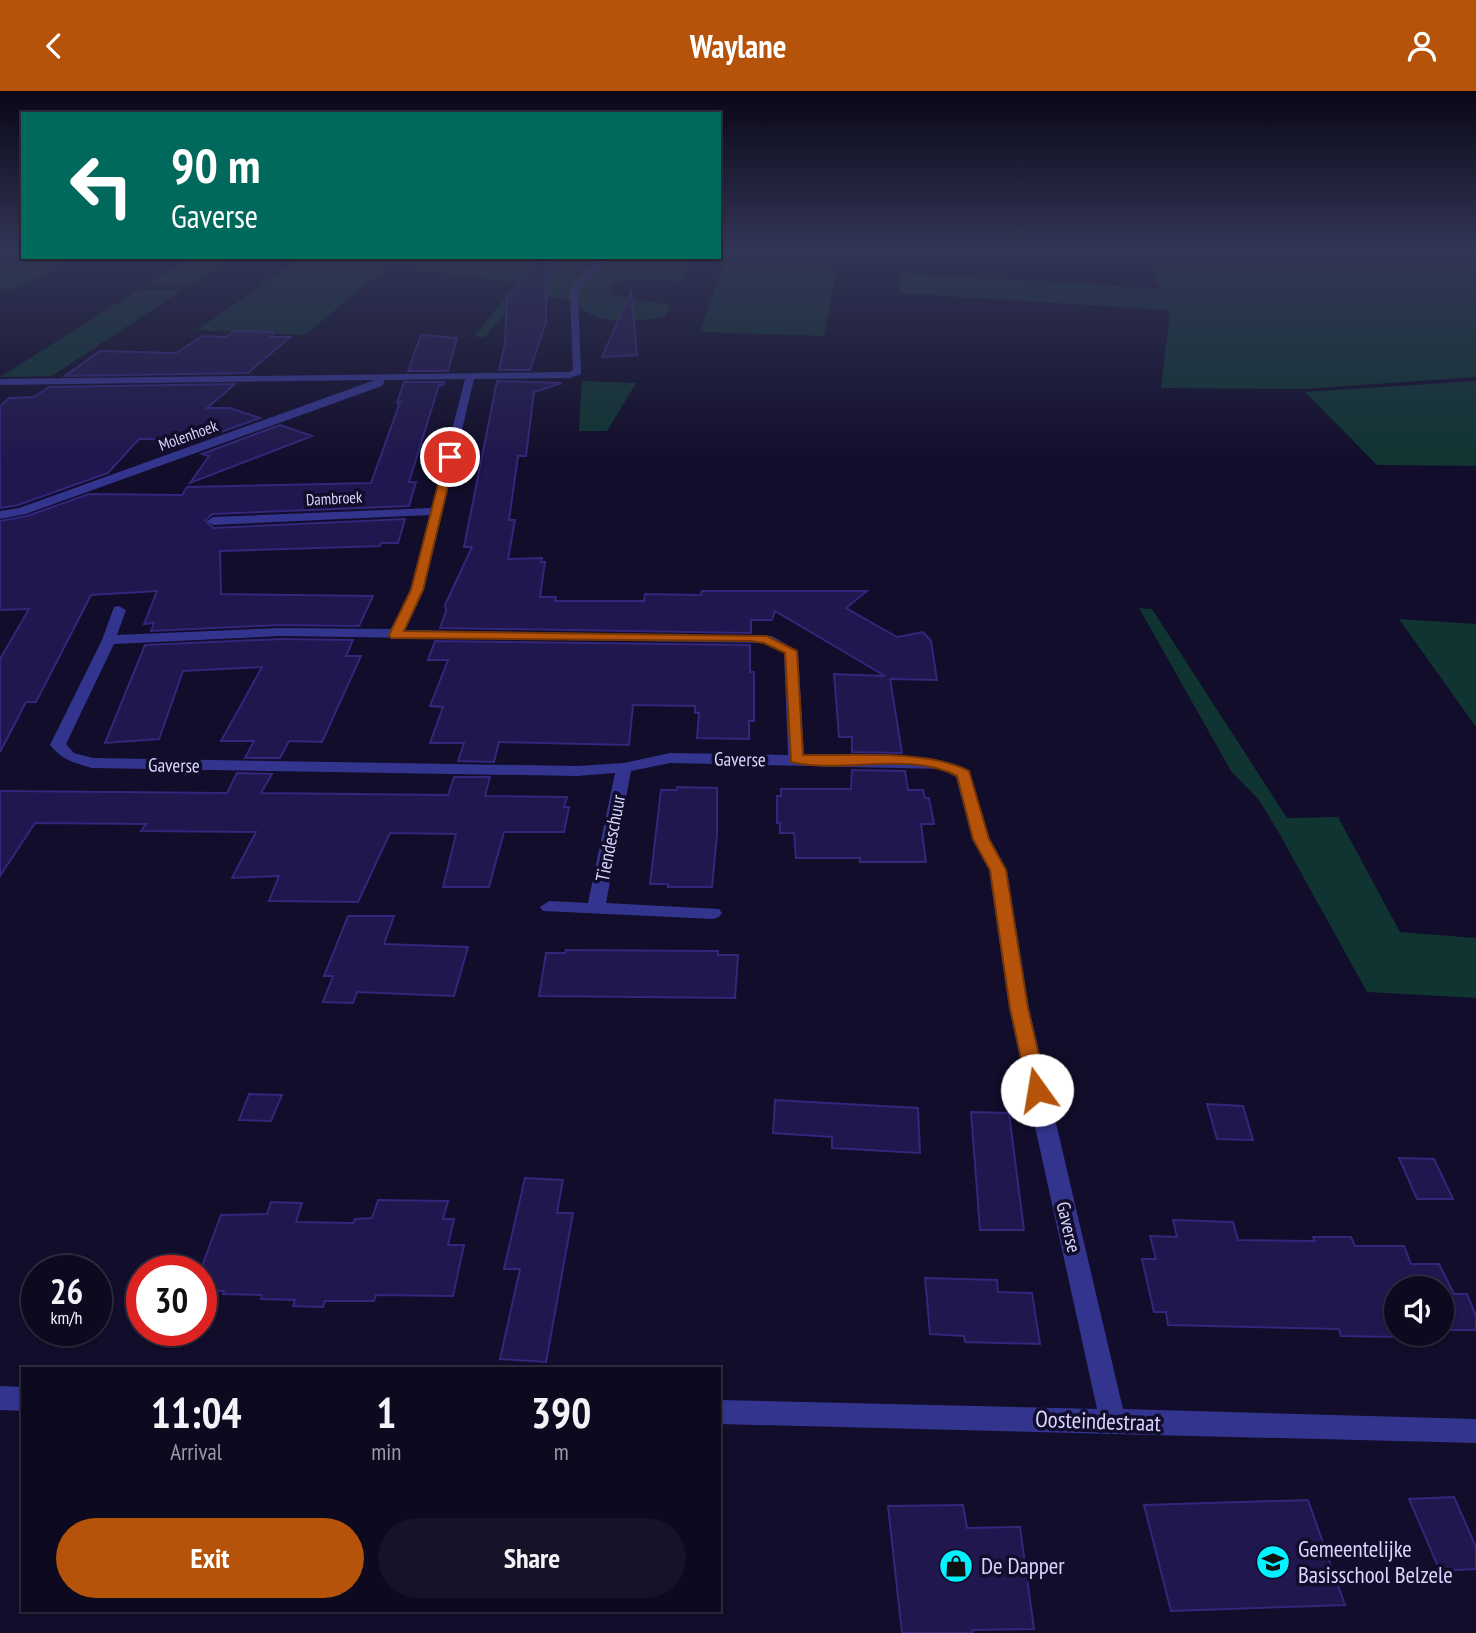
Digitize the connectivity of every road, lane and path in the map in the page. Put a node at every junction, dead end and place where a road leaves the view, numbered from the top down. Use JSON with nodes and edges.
{"nodes":[{"id":1,"x":576,"y":322,"type":"edge"},
{"id":2,"x":470,"y":377,"type":"junction"},
{"id":3,"x":383,"y":378,"type":"junction"},
{"id":4,"x":0,"y":382,"type":"edge"},
{"id":5,"x":240,"y":509,"type":"dead end"},
{"id":6,"x":437,"y":511,"type":"junction"},
{"id":7,"x":0,"y":515,"type":"edge"},
{"id":8,"x":233,"y":520,"type":"junction"},
{"id":9,"x":213,"y":521,"type":"dead end"},
{"id":10,"x":119,"y":610,"type":"dead end"},
{"id":11,"x":396,"y":635,"type":"junction"},
{"id":12,"x":109,"y":640,"type":"junction"},
{"id":13,"x":796,"y":759,"type":"junction"},
{"id":14,"x":624,"y":768,"type":"junction"},
{"id":15,"x":549,"y":907,"type":"dead end"},
{"id":16,"x":596,"y":909,"type":"junction"},
{"id":17,"x":713,"y":913,"type":"dead end"},
{"id":18,"x":0,"y":1398,"type":"edge"},
{"id":19,"x":21,"y":1399,"type":"edge"},
{"id":20,"x":721,"y":1412,"type":"edge"},
{"id":21,"x":1112,"y":1419,"type":"junction"},
{"id":22,"x":1476,"y":1431,"type":"edge"}],
"edges":[{"from":1,"to":2,"type":"street","name":"Molenhoek"},
{"from":2,"to":3,"type":"street","name":"Molenhoek"},
{"from":2,"to":6,"type":"street"},
{"from":3,"to":4,"type":"street","name":"Molenhoek"},
{"from":3,"to":7,"type":"street","name":"Molenhoek"},
{"from":5,"to":8,"type":"street"},
{"from":6,"to":8,"type":"street","name":"Dambroek"},
{"from":6,"to":11,"type":"street"},
{"from":8,"to":9,"type":"street","name":"Dambroek"},
{"from":10,"to":12,"type":"street","name":"Gaverse"},
{"from":11,"to":12,"type":"street"},
{"from":11,"to":13,"type":"street"},
{"from":12,"to":14,"type":"street","name":"Gaverse"},
{"from":13,"to":14,"type":"street","name":"Gaverse"},
{"from":13,"to":21,"type":"street","name":"Gaverse"},
{"from":14,"to":16,"type":"street","name":"Tiendeschuur"},
{"from":15,"to":16,"type":"street","name":"Tiendeschuur"},
{"from":16,"to":17,"type":"street","name":"Tiendeschuur"},
{"from":18,"to":19,"type":"street"},
{"from":20,"to":21,"type":"street","name":"Oosteindestraat"},
{"from":21,"to":22,"type":"street","name":"Oosteindestraat"}]}
